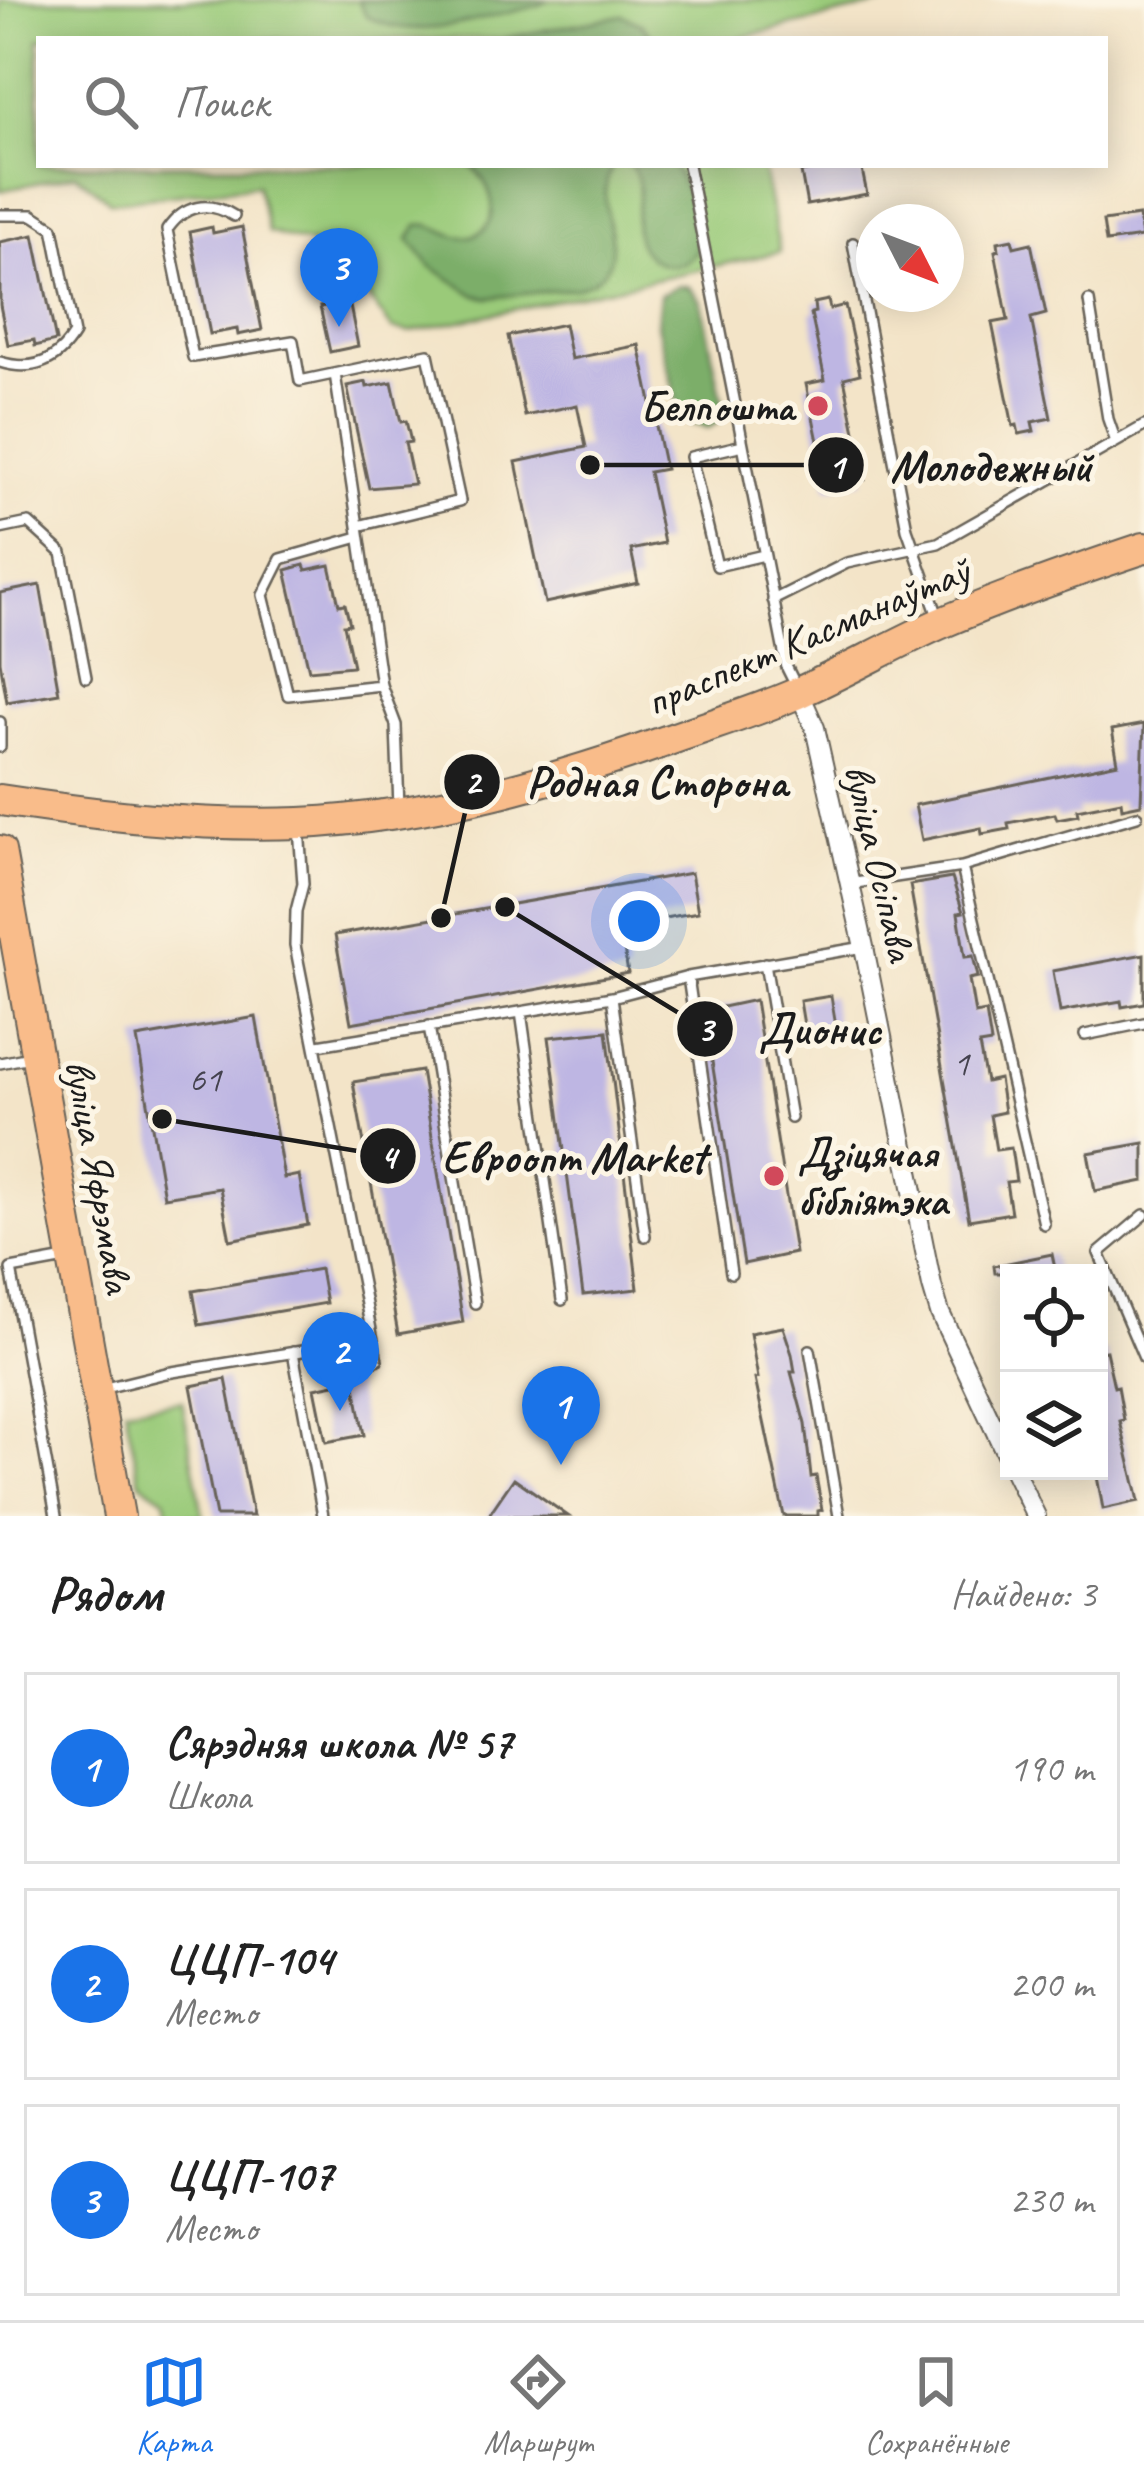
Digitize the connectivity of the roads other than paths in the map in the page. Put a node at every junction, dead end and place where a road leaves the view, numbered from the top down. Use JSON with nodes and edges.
{"nodes":[{"id":1,"x":689,"y":168,"type":"edge"},
{"id":2,"x":0,"y":215,"type":"edge"},
{"id":3,"x":234,"y":216,"type":"dead end"},
{"id":4,"x":853,"y":243,"type":"dead end"},
{"id":5,"x":1089,"y":301,"type":"dead end"},
{"id":6,"x":0,"y":362,"type":"edge"},
{"id":7,"x":334,"y":374,"type":"junction"},
{"id":8,"x":1144,"y":426,"type":"edge"},
{"id":9,"x":1116,"y":442,"type":"junction"},
{"id":10,"x":742,"y":445,"type":"junction"},
{"id":11,"x":0,"y":529,"type":"edge"},
{"id":12,"x":358,"y":532,"type":"junction"},
{"id":13,"x":914,"y":548,"type":"junction"},
{"id":14,"x":1144,"y":548,"type":"edge"},
{"id":15,"x":764,"y":555,"type":"junction"},
{"id":16,"x":773,"y":600,"type":"junction"},
{"id":17,"x":940,"y":624,"type":"junction"},
{"id":18,"x":86,"y":677,"type":"dead end"},
{"id":19,"x":381,"y":685,"type":"junction"},
{"id":20,"x":800,"y":692,"type":"junction"},
{"id":21,"x":1,"y":724,"type":"edge"},
{"id":22,"x":0,"y":747,"type":"edge"},
{"id":23,"x":0,"y":800,"type":"edge"},
{"id":24,"x":399,"y":814,"type":"junction"},
{"id":25,"x":1137,"y":816,"type":"dead end"},
{"id":26,"x":299,"y":823,"type":"junction"},
{"id":27,"x":0,"y":851,"type":"edge"},
{"id":28,"x":962,"y":867,"type":"junction"},
{"id":29,"x":849,"y":884,"type":"junction"},
{"id":30,"x":864,"y":947,"type":"junction"},
{"id":31,"x":765,"y":963,"type":"junction"},
{"id":32,"x":10,"y":973,"type":"edge"},
{"id":33,"x":688,"y":977,"type":"junction"},
{"id":34,"x":612,"y":997,"type":"junction"},
{"id":35,"x":521,"y":1012,"type":"junction"},
{"id":36,"x":1144,"y":1022,"type":"edge"},
{"id":37,"x":430,"y":1026,"type":"junction"},
{"id":38,"x":1085,"y":1035,"type":"dead end"},
{"id":39,"x":318,"y":1045,"type":"junction"},
{"id":40,"x":35,"y":1056,"type":"junction"},
{"id":41,"x":0,"y":1063,"type":"edge"},
{"id":42,"x":791,"y":1118,"type":"dead end"},
{"id":43,"x":1144,"y":1215,"type":"edge"},
{"id":44,"x":1044,"y":1224,"type":"dead end"},
{"id":45,"x":645,"y":1237,"type":"dead end"},
{"id":46,"x":71,"y":1258,"type":"junction"},
{"id":47,"x":6,"y":1270,"type":"edge"},
{"id":48,"x":730,"y":1273,"type":"dead end"},
{"id":49,"x":562,"y":1300,"type":"dead end"},
{"id":50,"x":475,"y":1303,"type":"dead end"},
{"id":51,"x":308,"y":1349,"type":"dead end"},
{"id":52,"x":810,"y":1350,"type":"dead end"},
{"id":53,"x":293,"y":1352,"type":"junction"},
{"id":54,"x":1144,"y":1358,"type":"edge"},
{"id":55,"x":376,"y":1360,"type":"dead end"},
{"id":56,"x":96,"y":1390,"type":"junction"},
{"id":57,"x":1000,"y":1441,"type":"edge"},
{"id":58,"x":1018,"y":1480,"type":"edge"},
{"id":59,"x":56,"y":1516,"type":"edge"},
{"id":60,"x":118,"y":1516,"type":"edge"},
{"id":61,"x":323,"y":1516,"type":"edge"},
{"id":62,"x":838,"y":1516,"type":"edge"},
{"id":63,"x":1036,"y":1516,"type":"edge"}],
"edges":[{"from":1,"to":10,"type":"lane"},
{"from":2,"to":6,"type":"lane"},
{"from":3,"to":7,"type":"lane"},
{"from":4,"to":13,"type":"lane"},
{"from":5,"to":9,"type":"lane"},
{"from":7,"to":12,"type":"lane"},
{"from":7,"to":12,"type":"lane"},
{"from":8,"to":9,"type":"lane"},
{"from":9,"to":13,"type":"lane"},
{"from":10,"to":15,"type":"lane"},
{"from":10,"to":15,"type":"lane"},
{"from":11,"to":18,"type":"lane"},
{"from":12,"to":19,"type":"lane"},
{"from":12,"to":19,"type":"lane"},
{"from":13,"to":16,"type":"lane"},
{"from":13,"to":17,"type":"lane"},
{"from":14,"to":17,"type":"main road","name":"праспект Касманаўтаў"},
{"from":15,"to":16,"type":"lane"},
{"from":16,"to":20,"type":"lane"},
{"from":17,"to":20,"type":"main road","name":"праспект Касманаўтаў"},
{"from":19,"to":24,"type":"lane"},
{"from":20,"to":24,"type":"main road","name":"праспект Касманаўтаў"},
{"from":20,"to":29,"type":"street","name":"вуліца Осіпава"},
{"from":21,"to":22,"type":"lane"},
{"from":23,"to":26,"type":"main road","name":"праспект Касманаўтаў"},
{"from":24,"to":26,"type":"main road","name":"праспект Касманаўтаў"},
{"from":25,"to":28,"type":"lane"},
{"from":26,"to":39,"type":"lane"},
{"from":27,"to":32,"type":"main road","name":"вуліца Яфрэмава"},
{"from":28,"to":29,"type":"lane"},
{"from":28,"to":44,"type":"lane"},
{"from":29,"to":30,"type":"street","name":"вуліца Осіпава"},
{"from":30,"to":31,"type":"lane"},
{"from":30,"to":57,"type":"street","name":"вуліца Осіпава"},
{"from":31,"to":33,"type":"lane"},
{"from":31,"to":42,"type":"lane"},
{"from":32,"to":40,"type":"main road","name":"вуліца Яфрэмава"},
{"from":33,"to":34,"type":"lane"},
{"from":33,"to":48,"type":"lane"},
{"from":34,"to":35,"type":"lane"},
{"from":34,"to":45,"type":"lane"},
{"from":35,"to":37,"type":"lane"},
{"from":35,"to":49,"type":"lane"},
{"from":36,"to":38,"type":"lane"},
{"from":37,"to":39,"type":"lane"},
{"from":37,"to":50,"type":"lane"},
{"from":39,"to":55,"type":"lane"},
{"from":40,"to":41,"type":"lane"},
{"from":40,"to":46,"type":"main road","name":"вуліца Яфрэмава"},
{"from":43,"to":54,"type":"lane"},
{"from":46,"to":47,"type":"lane"},
{"from":46,"to":56,"type":"main road","name":"вуліца Яфрэмава"},
{"from":47,"to":59,"type":"lane"},
{"from":51,"to":53,"type":"lane"},
{"from":52,"to":62,"type":"lane"},
{"from":53,"to":56,"type":"lane"},
{"from":53,"to":61,"type":"lane"},
{"from":56,"to":60,"type":"main road","name":"вуліца Яфрэмава"},
{"from":58,"to":63,"type":"street"}]}
